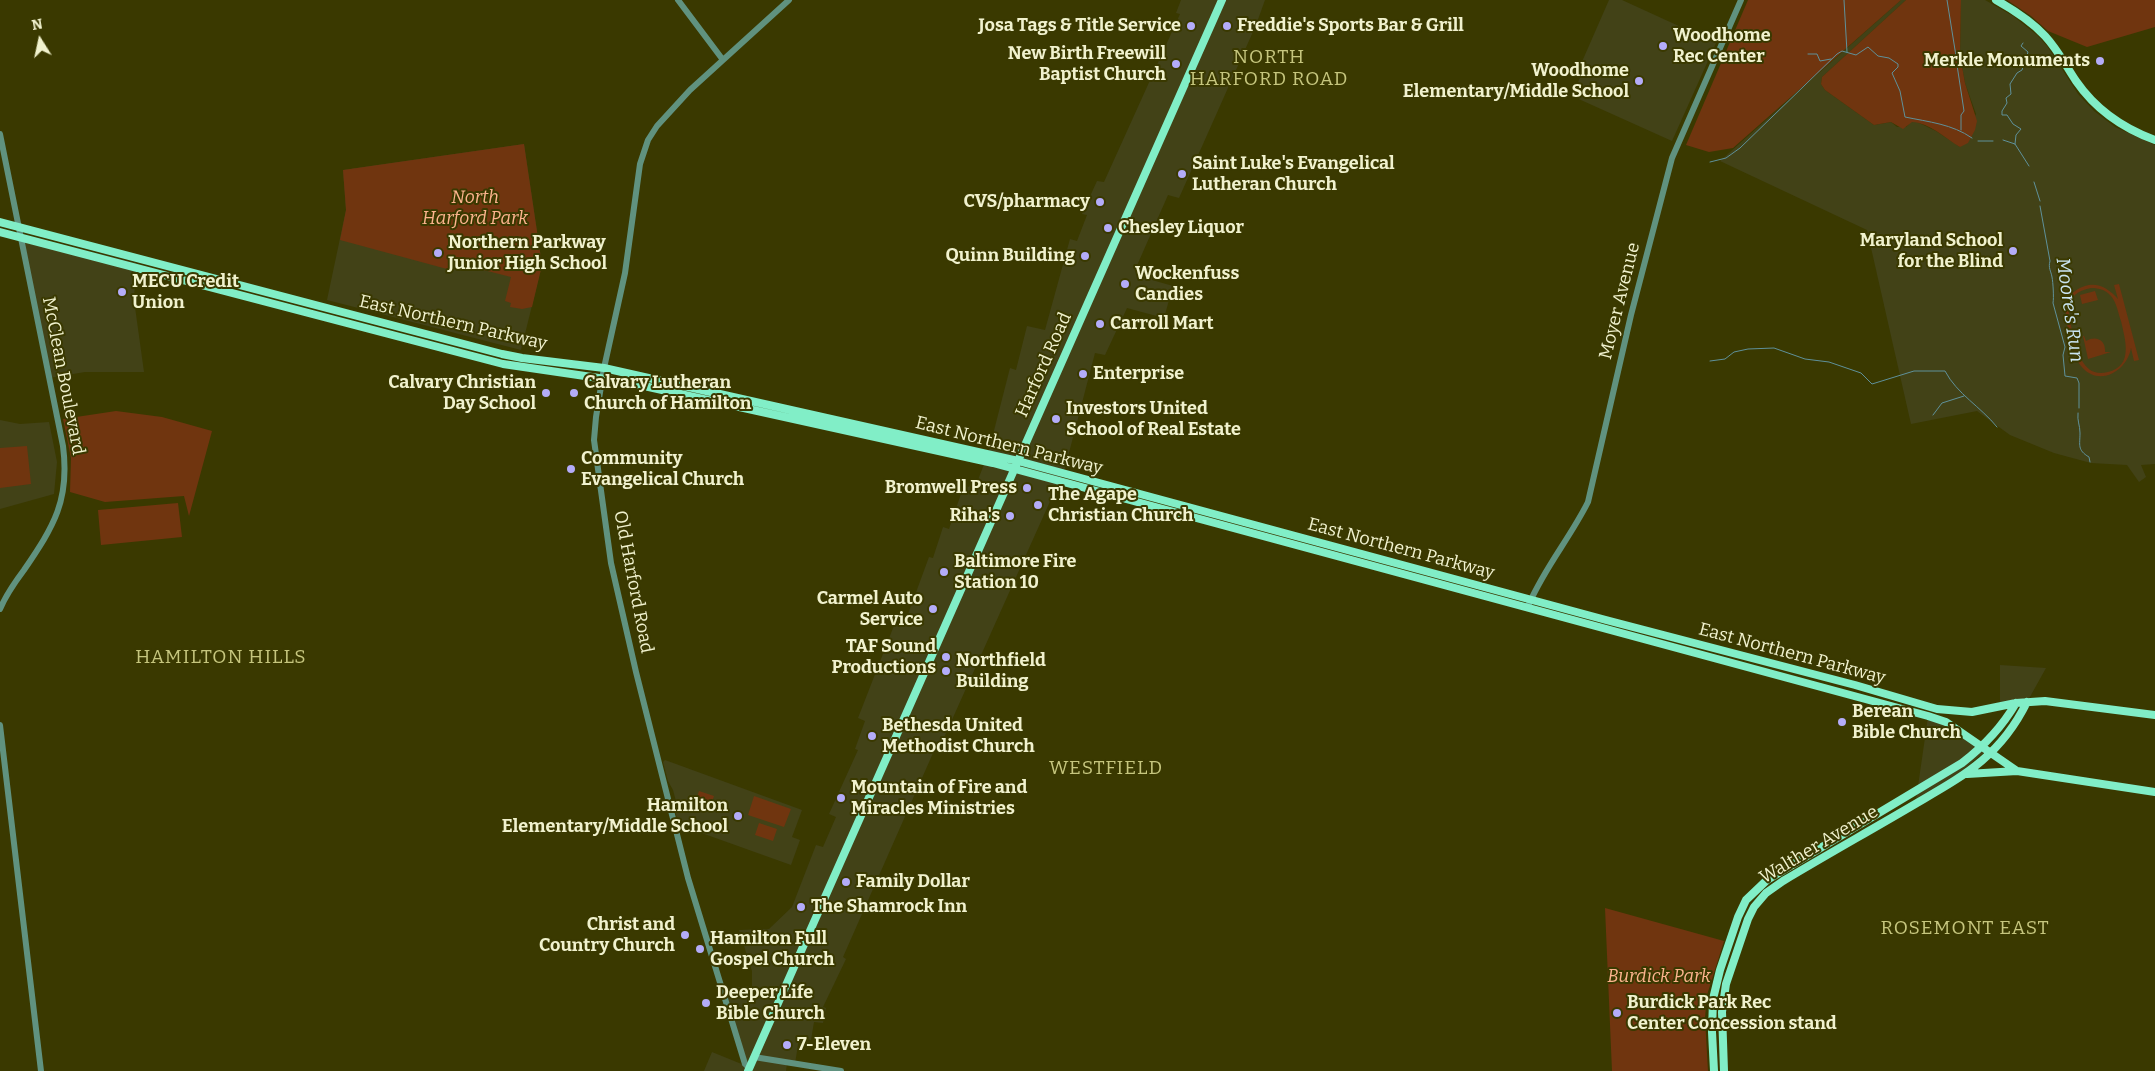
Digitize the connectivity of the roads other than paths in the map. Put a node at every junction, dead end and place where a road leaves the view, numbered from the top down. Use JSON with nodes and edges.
{"nodes":[{"id":1,"x":678,"y":0,"type":"edge"},
{"id":2,"x":789,"y":0,"type":"edge"},
{"id":3,"x":1222,"y":0,"type":"edge"},
{"id":4,"x":1741,"y":0,"type":"edge"},
{"id":5,"x":1996,"y":0,"type":"edge"},
{"id":6,"x":723,"y":60,"type":"junction"},
{"id":7,"x":0,"y":134,"type":"edge"},
{"id":8,"x":2155,"y":140,"type":"edge"},
{"id":9,"x":0,"y":222,"type":"edge"},
{"id":10,"x":18,"y":226,"type":"junction"},
{"id":11,"x":0,"y":232,"type":"edge"},
{"id":12,"x":21,"y":238,"type":"junction"},
{"id":13,"x":604,"y":368,"type":"junction"},
{"id":14,"x":603,"y":377,"type":"junction"},
{"id":15,"x":694,"y":393,"type":"junction"},
{"id":16,"x":1016,"y":465,"type":"junction"},
{"id":17,"x":1134,"y":496,"type":"junction"},
{"id":18,"x":1531,"y":600,"type":"junction"},
{"id":19,"x":1528,"y":608,"type":"junction"},
{"id":20,"x":0,"y":609,"type":"edge"},
{"id":21,"x":1778,"y":665,"type":"junction"},
{"id":22,"x":1775,"y":675,"type":"junction"},
{"id":23,"x":2028,"y":702,"type":"junction"},
{"id":24,"x":2016,"y":704,"type":"junction"},
{"id":25,"x":2155,"y":715,"type":"edge"},
{"id":26,"x":0,"y":724,"type":"edge"},
{"id":27,"x":1982,"y":747,"type":"junction"},
{"id":28,"x":1992,"y":753,"type":"junction"},
{"id":29,"x":2017,"y":771,"type":"junction"},
{"id":30,"x":1967,"y":774,"type":"junction"},
{"id":31,"x":2155,"y":792,"type":"edge"},
{"id":32,"x":754,"y":1057,"type":"junction"},
{"id":33,"x":748,"y":1069,"type":"edge"},
{"id":34,"x":41,"y":1071,"type":"edge"},
{"id":35,"x":841,"y":1071,"type":"edge"},
{"id":36,"x":1714,"y":1071,"type":"edge"},
{"id":37,"x":1724,"y":1071,"type":"edge"}],
"edges":[{"from":1,"to":6,"type":"street"},
{"from":2,"to":6,"type":"street","name":"Old Harford Road"},
{"from":3,"to":16,"type":"main road","name":"Harford Road"},
{"from":4,"to":18,"type":"street","name":"Moyer Avenue"},
{"from":5,"to":8,"type":"main road"},
{"from":6,"to":13,"type":"street","name":"Old Harford Road"},
{"from":7,"to":10,"type":"street","name":"McClean Boulevard"},
{"from":9,"to":10,"type":"main road","name":"East Northern Parkway"},
{"from":10,"to":12,"type":"street","name":"McClean Boulevard"},
{"from":10,"to":13,"type":"main road","name":"East Northern Parkway"},
{"from":11,"to":12,"type":"main road","name":"East Northern Parkway"},
{"from":12,"to":14,"type":"main road","name":"East Northern Parkway"},
{"from":12,"to":20,"type":"street","name":"McClean Boulevard"},
{"from":13,"to":14,"type":"street","name":"Old Harford Road"},
{"from":13,"to":15,"type":"main road","name":"East Northern Parkway"},
{"from":14,"to":15,"type":"main road","name":"East Northern Parkway"},
{"from":14,"to":33,"type":"street","name":"Old Harford Road"},
{"from":15,"to":16,"type":"main road","name":"East Northern Parkway"},
{"from":16,"to":17,"type":"main road","name":"East Northern Parkway"},
{"from":16,"to":32,"type":"main road","name":"Harford Road"},
{"from":17,"to":18,"type":"main road","name":"East Northern Parkway"},
{"from":17,"to":19,"type":"main road","name":"East Northern Parkway"},
{"from":18,"to":19,"type":"street","name":"Moyer Avenue"},
{"from":18,"to":21,"type":"main road","name":"East Northern Parkway"},
{"from":19,"to":22,"type":"main road","name":"East Northern Parkway"},
{"from":21,"to":22,"type":"main road"},
{"from":21,"to":24,"type":"main road","name":"East Northern Parkway"},
{"from":22,"to":27,"type":"main road","name":"East Northern Parkway"},
{"from":23,"to":24,"type":"main road","name":"East Northern Parkway"},
{"from":23,"to":25,"type":"main road","name":"East Northern Parkway"},
{"from":23,"to":28,"type":"main road","name":"Walther Avenue"},
{"from":24,"to":27,"type":"main road","name":"Walther Avenue"},
{"from":26,"to":34,"type":"street"},
{"from":27,"to":28,"type":"main road","name":"East Northern Parkway"},
{"from":27,"to":36,"type":"main road","name":"Walther Avenue"},
{"from":28,"to":29,"type":"main road","name":"East Northern Parkway"},
{"from":28,"to":30,"type":"main road","name":"Walther Avenue"},
{"from":29,"to":30,"type":"main road"},
{"from":29,"to":31,"type":"main road"},
{"from":30,"to":37,"type":"main road","name":"Walther Avenue"},
{"from":32,"to":33,"type":"main road","name":"Harford Road"},
{"from":32,"to":35,"type":"street"}]}
